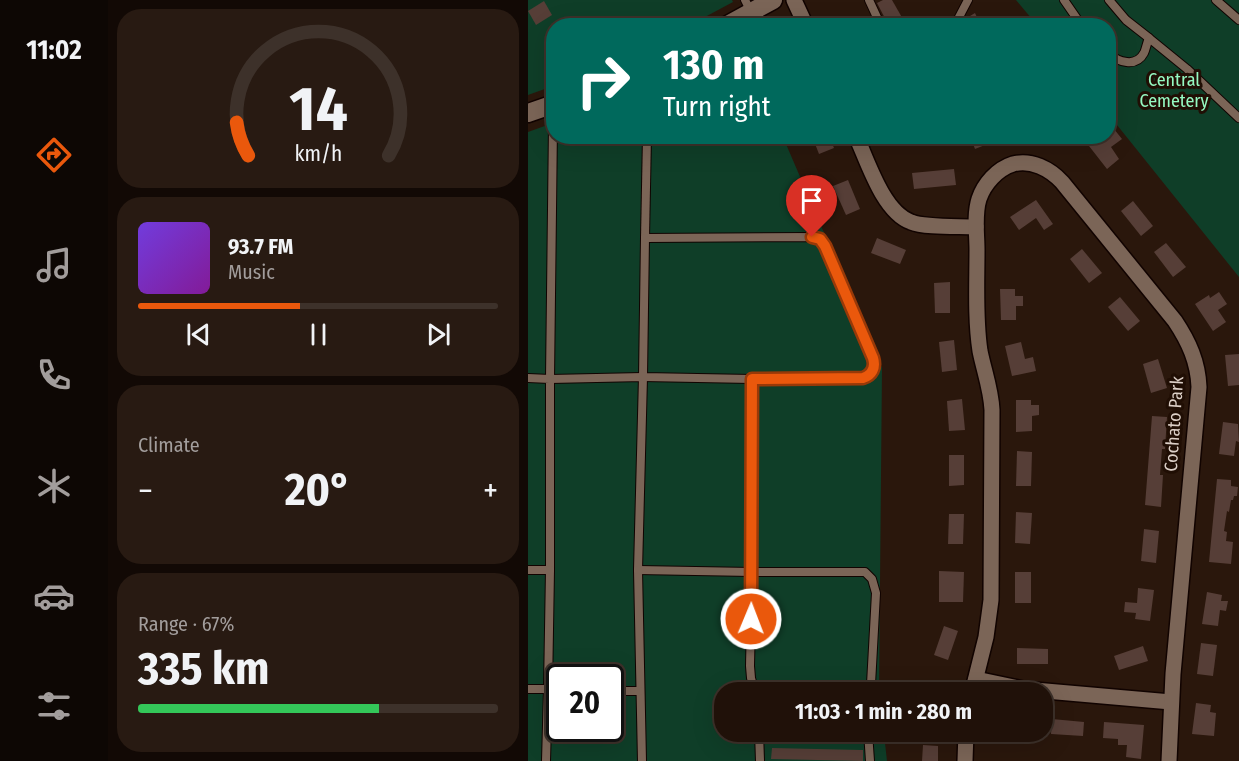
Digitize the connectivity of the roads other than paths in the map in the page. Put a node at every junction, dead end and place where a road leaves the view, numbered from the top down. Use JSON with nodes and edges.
{"nodes":[{"id":1,"x":772,"y":0,"type":"edge"},
{"id":2,"x":794,"y":0,"type":"edge"},
{"id":3,"x":869,"y":0,"type":"edge"},
{"id":4,"x":968,"y":0,"type":"edge"},
{"id":5,"x":1064,"y":0,"type":"edge"},
{"id":6,"x":1109,"y":0,"type":"edge"},
{"id":7,"x":1216,"y":0,"type":"edge"},
{"id":8,"x":748,"y":6,"type":"edge"},
{"id":9,"x":735,"y":18,"type":"edge"},
{"id":10,"x":802,"y":18,"type":"edge"},
{"id":11,"x":877,"y":18,"type":"edge"},
{"id":12,"x":958,"y":18,"type":"edge"},
{"id":13,"x":1076,"y":18,"type":"edge"},
{"id":14,"x":1239,"y":20,"type":"edge"},
{"id":15,"x":1149,"y":38,"type":"junction"},
{"id":16,"x":1116,"y":58,"type":"edge"},
{"id":17,"x":546,"y":106,"type":"edge"},
{"id":18,"x":528,"y":113,"type":"edge"},
{"id":19,"x":1239,"y":118,"type":"edge"},
{"id":20,"x":553,"y":144,"type":"edge"},
{"id":21,"x":647,"y":144,"type":"edge"},
{"id":22,"x":860,"y":144,"type":"edge"},
{"id":23,"x":976,"y":227,"type":"junction"},
{"id":24,"x":645,"y":238,"type":"junction"},
{"id":25,"x":643,"y":377,"type":"junction"},
{"id":26,"x":528,"y":378,"type":"edge"},
{"id":27,"x":550,"y":379,"type":"junction"},
{"id":28,"x":752,"y":379,"type":"junction"},
{"id":29,"x":528,"y":570,"type":"edge"},
{"id":30,"x":550,"y":570,"type":"junction"},
{"id":31,"x":638,"y":570,"type":"junction"},
{"id":32,"x":752,"y":572,"type":"junction"},
{"id":33,"x":548,"y":664,"type":"edge"},
{"id":34,"x":752,"y":682,"type":"edge"},
{"id":35,"x":871,"y":682,"type":"edge"},
{"id":36,"x":975,"y":682,"type":"edge"},
{"id":37,"x":528,"y":689,"type":"edge"},
{"id":38,"x":546,"y":689,"type":"edge"},
{"id":39,"x":624,"y":690,"type":"edge"},
{"id":40,"x":640,"y":691,"type":"junction"},
{"id":41,"x":1053,"y":692,"type":"edge"},
{"id":42,"x":1171,"y":702,"type":"junction"},
{"id":43,"x":547,"y":742,"type":"edge"},
{"id":44,"x":759,"y":742,"type":"edge"},
{"id":45,"x":869,"y":742,"type":"edge"},
{"id":46,"x":966,"y":742,"type":"edge"},
{"id":47,"x":1169,"y":753,"type":"edge"},
{"id":48,"x":546,"y":761,"type":"edge"},
{"id":49,"x":642,"y":761,"type":"edge"},
{"id":50,"x":760,"y":761,"type":"edge"},
{"id":51,"x":870,"y":761,"type":"edge"},
{"id":52,"x":965,"y":761,"type":"edge"}],
"edges":[{"from":1,"to":8,"type":"main road"},
{"from":2,"to":10,"type":"street"},
{"from":3,"to":11,"type":"lane"},
{"from":4,"to":12,"type":"lane"},
{"from":5,"to":13,"type":"lane"},
{"from":6,"to":15,"type":"lane"},
{"from":7,"to":14,"type":"lane"},
{"from":8,"to":9,"type":"main road"},
{"from":15,"to":16,"type":"lane"},
{"from":15,"to":19,"type":"lane"},
{"from":17,"to":18,"type":"main road"},
{"from":20,"to":27,"type":"lane"},
{"from":21,"to":24,"type":"lane"},
{"from":22,"to":23,"type":"street"},
{"from":23,"to":36,"type":"street","name":"Cochato Park"},
{"from":23,"to":42,"type":"street","name":"Cochato Park"},
{"from":24,"to":25,"type":"lane"},
{"from":24,"to":28,"type":"lane"},
{"from":25,"to":27,"type":"lane"},
{"from":25,"to":28,"type":"lane"},
{"from":25,"to":31,"type":"lane"},
{"from":26,"to":27,"type":"lane"},
{"from":27,"to":30,"type":"lane"},
{"from":28,"to":32,"type":"lane"},
{"from":29,"to":30,"type":"lane"},
{"from":30,"to":33,"type":"lane"},
{"from":31,"to":32,"type":"lane"},
{"from":31,"to":40,"type":"lane"},
{"from":32,"to":34,"type":"lane"},
{"from":32,"to":35,"type":"lane"},
{"from":37,"to":38,"type":"lane"},
{"from":39,"to":40,"type":"lane"},
{"from":40,"to":49,"type":"lane"},
{"from":41,"to":42,"type":"street","name":"Cochato Park"},
{"from":42,"to":47,"type":"street","name":"Cochato Park"},
{"from":43,"to":48,"type":"lane"},
{"from":44,"to":50,"type":"lane"},
{"from":45,"to":51,"type":"lane"},
{"from":46,"to":52,"type":"street"}]}
